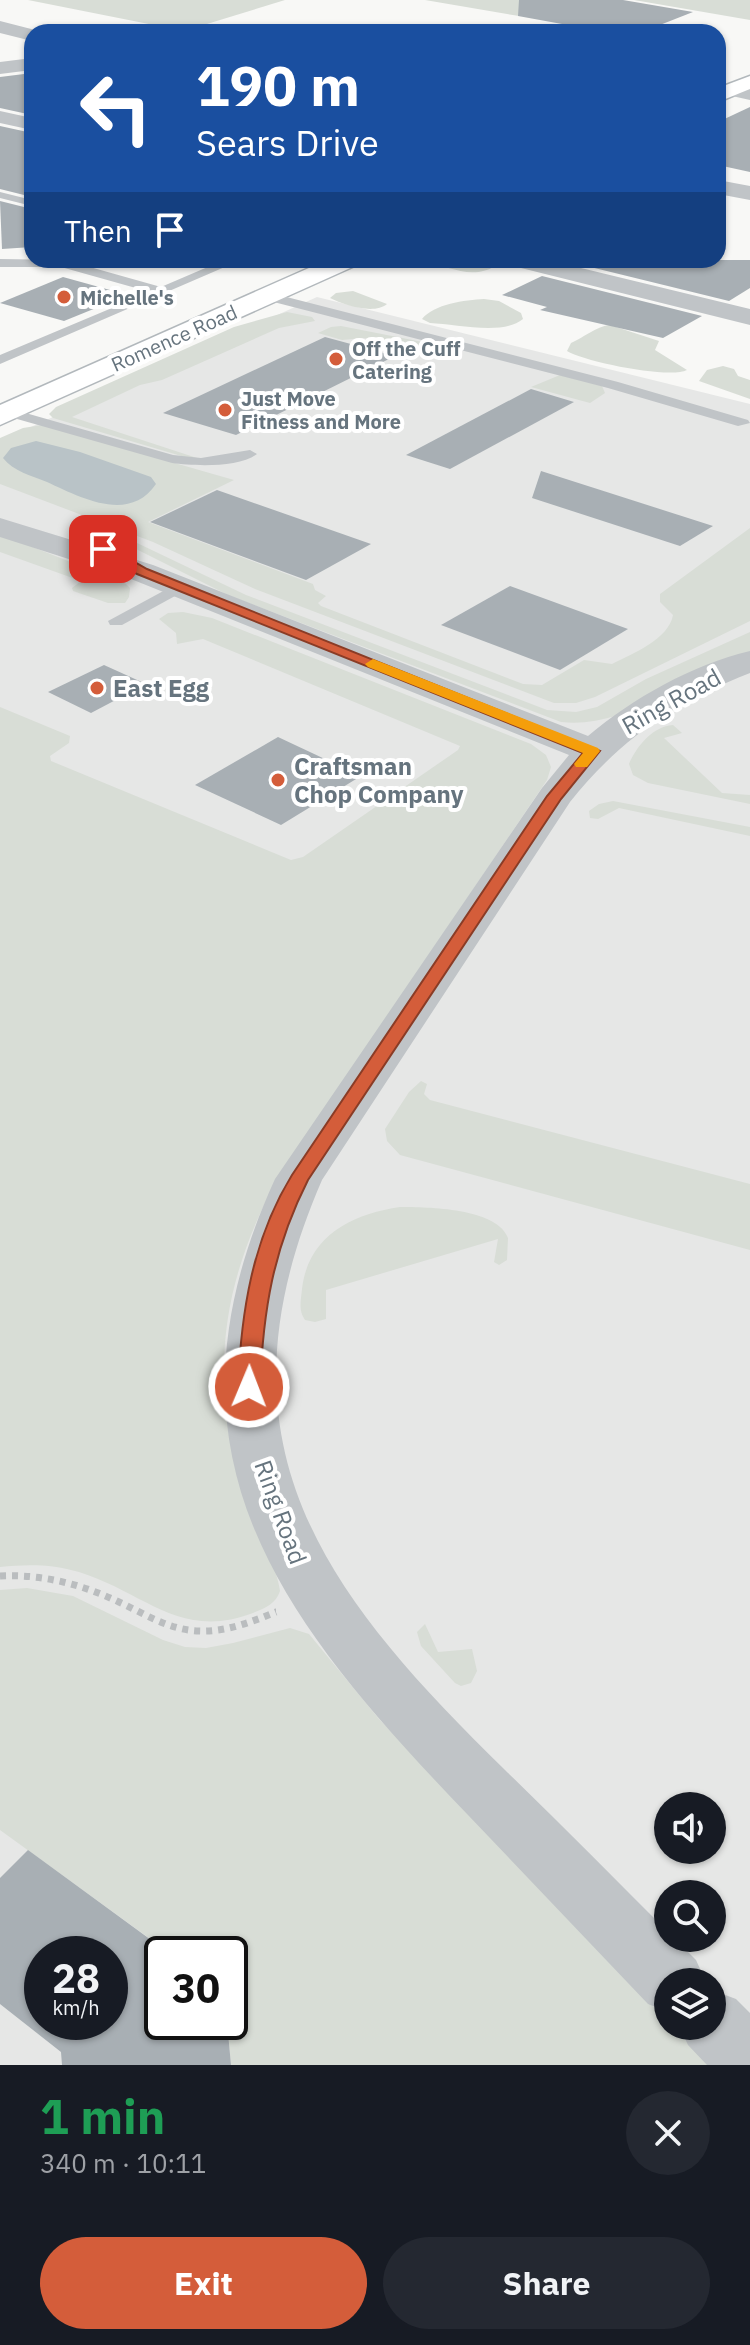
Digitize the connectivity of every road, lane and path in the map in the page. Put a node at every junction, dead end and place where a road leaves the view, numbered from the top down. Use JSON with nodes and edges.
{"nodes":[{"id":1,"x":0,"y":27,"type":"edge"},
{"id":2,"x":24,"y":33,"type":"edge"},
{"id":3,"x":24,"y":65,"type":"edge"},
{"id":4,"x":0,"y":68,"type":"edge"},
{"id":5,"x":0,"y":117,"type":"edge"},
{"id":6,"x":24,"y":122,"type":"edge"},
{"id":7,"x":726,"y":188,"type":"edge"},
{"id":8,"x":750,"y":193,"type":"edge"},
{"id":9,"x":0,"y":195,"type":"edge"},
{"id":10,"x":24,"y":201,"type":"edge"},
{"id":11,"x":0,"y":263,"type":"edge"},
{"id":12,"x":24,"y":263,"type":"edge"},
{"id":13,"x":24,"y":266,"type":"edge"},
{"id":14,"x":80,"y":268,"type":"edge"},
{"id":15,"x":216,"y":268,"type":"edge"},
{"id":16,"x":330,"y":268,"type":"edge"},
{"id":17,"x":551,"y":268,"type":"edge"},
{"id":18,"x":0,"y":273,"type":"edge"},
{"id":19,"x":161,"y":291,"type":"junction"},
{"id":20,"x":267,"y":296,"type":"junction"},
{"id":21,"x":750,"y":317,"type":"edge"},
{"id":22,"x":0,"y":360,"type":"edge"},
{"id":23,"x":0,"y":368,"type":"edge"},
{"id":24,"x":4,"y":414,"type":"edge"},
{"id":25,"x":743,"y":423,"type":"dead end"},
{"id":26,"x":250,"y":454,"type":"dead end"},
{"id":27,"x":0,"y":500,"type":"edge"},
{"id":28,"x":0,"y":527,"type":"edge"},
{"id":29,"x":142,"y":572,"type":"junction"},
{"id":30,"x":180,"y":587,"type":"junction"},
{"id":31,"x":116,"y":621,"type":"dead end"},
{"id":32,"x":750,"y":661,"type":"edge"},
{"id":33,"x":592,"y":751,"type":"junction"},
{"id":34,"x":0,"y":1576,"type":"edge"},
{"id":35,"x":318,"y":1596,"type":"junction"},
{"id":36,"x":658,"y":1968,"type":"edge"},
{"id":37,"x":726,"y":2036,"type":"edge"},
{"id":38,"x":750,"y":2061,"type":"edge"}],
"edges":[{"from":1,"to":2,"type":"street"},
{"from":3,"to":4,"type":"street"},
{"from":5,"to":6,"type":"street"},
{"from":7,"to":8,"type":"street"},
{"from":9,"to":10,"type":"lane"},
{"from":11,"to":12,"type":"lane"},
{"from":13,"to":18,"type":"lane"},
{"from":14,"to":19,"type":"lane"},
{"from":15,"to":19,"type":"lane"},
{"from":16,"to":20,"type":"street","name":"Romence Road"},
{"from":17,"to":21,"type":"street"},
{"from":19,"to":22,"type":"lane"},
{"from":20,"to":24,"type":"street","name":"Romence Road"},
{"from":20,"to":25,"type":"lane"},
{"from":22,"to":23,"type":"lane"},
{"from":24,"to":26,"type":"lane"},
{"from":27,"to":29,"type":"street"},
{"from":28,"to":29,"type":"street"},
{"from":29,"to":30,"type":"street"},
{"from":30,"to":31,"type":"lane"},
{"from":30,"to":33,"type":"street"},
{"from":32,"to":33,"type":"street","name":"Ring Road"},
{"from":33,"to":35,"type":"street","name":"Ring Road"},
{"from":34,"to":35,"type":"path"},
{"from":35,"to":36,"type":"street","name":"Ring Road"},
{"from":37,"to":38,"type":"street"}]}
